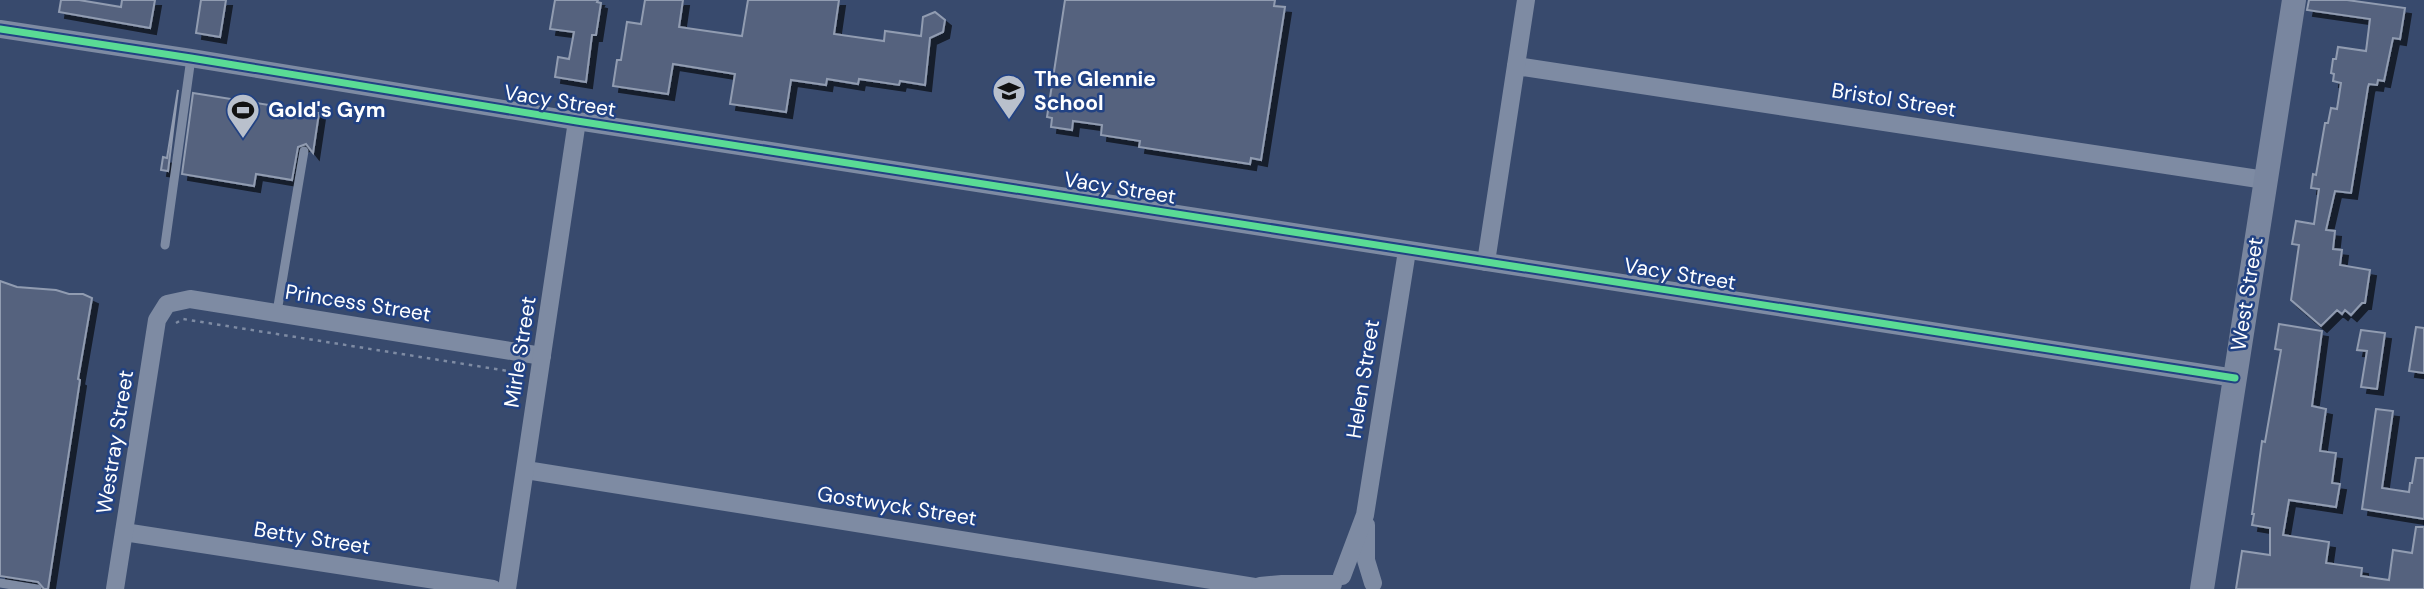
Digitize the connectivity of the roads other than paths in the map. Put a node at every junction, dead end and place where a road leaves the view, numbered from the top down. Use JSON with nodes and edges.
{"nodes":[{"id":1,"x":1526,"y":0,"type":"edge"},
{"id":2,"x":2294,"y":0,"type":"edge"},
{"id":3,"x":0,"y":29,"type":"edge"},
{"id":4,"x":191,"y":58,"type":"junction"},
{"id":5,"x":1516,"y":66,"type":"junction"},
{"id":6,"x":577,"y":121,"type":"junction"},
{"id":7,"x":304,"y":151,"type":"dead end"},
{"id":8,"x":2265,"y":180,"type":"junction"},
{"id":9,"x":165,"y":245,"type":"dead end"},
{"id":10,"x":1407,"y":251,"type":"junction"},
{"id":11,"x":1486,"y":262,"type":"junction"},
{"id":12,"x":167,"y":304,"type":"joint"},
{"id":13,"x":277,"y":312,"type":"junction"},
{"id":14,"x":542,"y":356,"type":"junction"},
{"id":15,"x":2235,"y":378,"type":"junction"},
{"id":16,"x":526,"y":470,"type":"junction"},
{"id":17,"x":1365,"y":515,"type":"junction"},
{"id":18,"x":124,"y":532,"type":"junction"},
{"id":19,"x":0,"y":583,"type":"edge"},
{"id":20,"x":1335,"y":583,"type":"edge"},
{"id":21,"x":1374,"y":586,"type":"edge"},
{"id":22,"x":1264,"y":588,"type":"edge"},
{"id":23,"x":37,"y":589,"type":"edge"},
{"id":24,"x":115,"y":589,"type":"edge"},
{"id":25,"x":493,"y":589,"type":"edge"},
{"id":26,"x":507,"y":589,"type":"edge"},
{"id":27,"x":2202,"y":589,"type":"edge"}],
"edges":[{"from":1,"to":5,"type":"street"},
{"from":2,"to":8,"type":"main road","name":"West Street"},
{"from":3,"to":4,"type":"street","name":"Vacy Street"},
{"from":4,"to":6,"type":"street","name":"Vacy Street"},
{"from":4,"to":9,"type":"lane"},
{"from":5,"to":8,"type":"street","name":"Bristol Street"},
{"from":5,"to":11,"type":"street"},
{"from":6,"to":10,"type":"street","name":"Vacy Street"},
{"from":6,"to":14,"type":"street","name":"Mirle Street"},
{"from":7,"to":13,"type":"lane"},
{"from":8,"to":15,"type":"main road","name":"West Street"},
{"from":10,"to":11,"type":"street","name":"Vacy Street"},
{"from":10,"to":17,"type":"street","name":"Helen Street"},
{"from":11,"to":15,"type":"street","name":"Vacy Street"},
{"from":12,"to":13,"type":"street","name":"Princess Street"},
{"from":12,"to":18,"type":"street","name":"Westray Street"},
{"from":13,"to":14,"type":"street","name":"Princess Street"},
{"from":14,"to":16,"type":"street","name":"Mirle Street"},
{"from":15,"to":27,"type":"main road","name":"West Street"},
{"from":16,"to":22,"type":"street","name":"Gostwyck Street"},
{"from":16,"to":26,"type":"street","name":"Mirle Street"},
{"from":17,"to":20,"type":"street","name":"Helen Street"},
{"from":17,"to":21,"type":"street","name":"Helen Street"},
{"from":18,"to":24,"type":"street","name":"Westray Street"},
{"from":18,"to":25,"type":"street","name":"Betty Street"},
{"from":19,"to":23,"type":"lane"},
{"from":20,"to":21,"type":"street","name":"Gostwyck Street"},
{"from":20,"to":22,"type":"street","name":"Gostwyck Street"}]}
